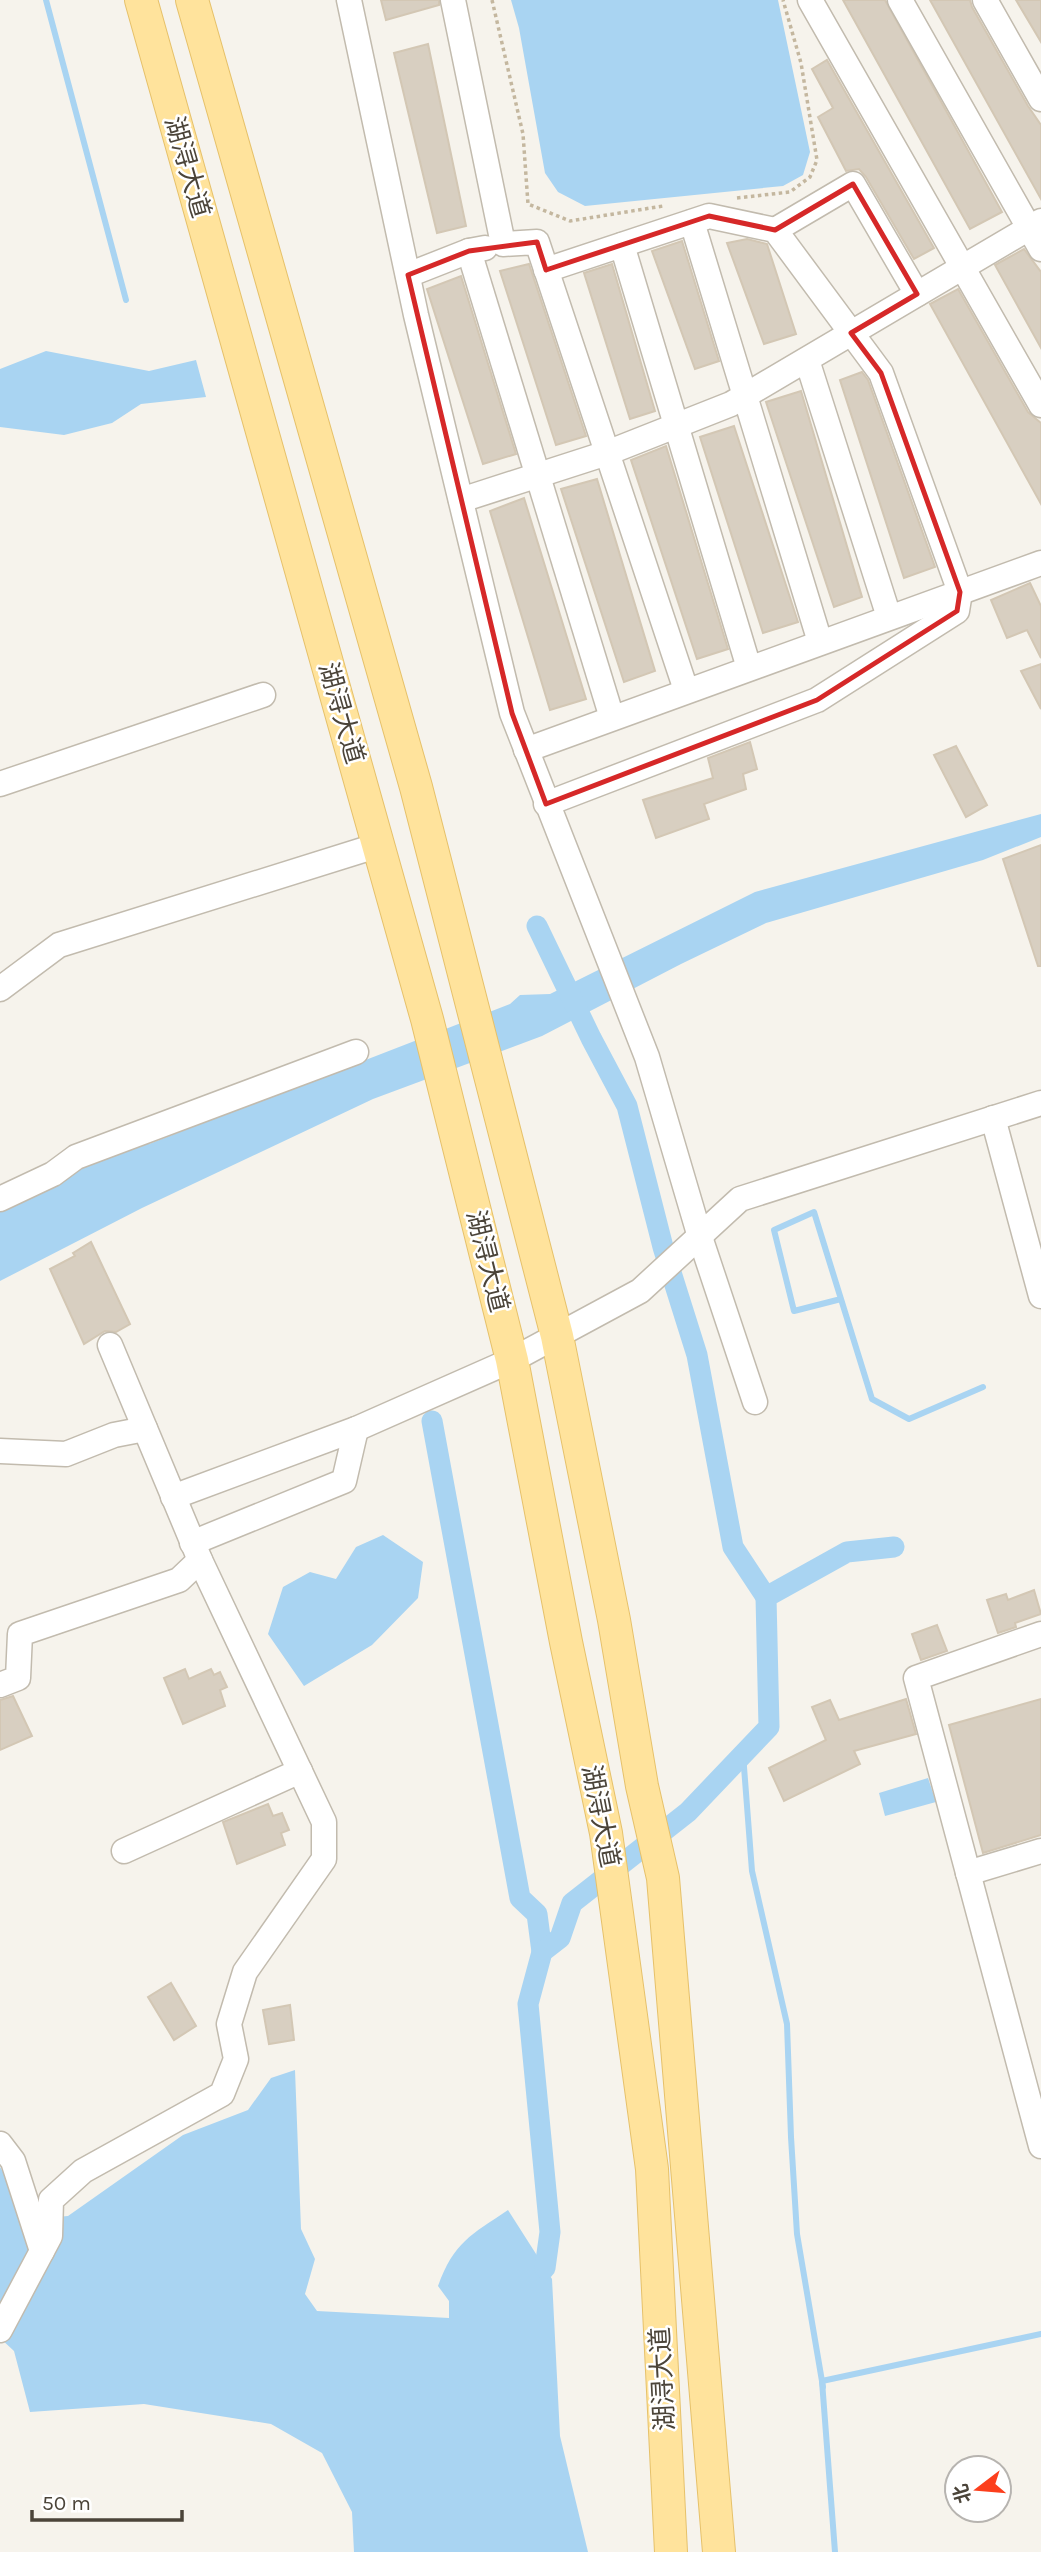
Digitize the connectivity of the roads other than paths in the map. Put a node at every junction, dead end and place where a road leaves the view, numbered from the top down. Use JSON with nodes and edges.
{"nodes":[{"id":1,"x":141,"y":0,"type":"edge"},
{"id":2,"x":192,"y":0,"type":"edge"},
{"id":3,"x":349,"y":0,"type":"edge"},
{"id":4,"x":453,"y":0,"type":"edge"},
{"id":5,"x":810,"y":0,"type":"edge"},
{"id":6,"x":900,"y":0,"type":"edge"},
{"id":7,"x":985,"y":0,"type":"edge"},
{"id":8,"x":1041,"y":99,"type":"edge"},
{"id":9,"x":692,"y":222,"type":"junction"},
{"id":10,"x":775,"y":230,"type":"junction"},
{"id":11,"x":1037,"y":233,"type":"edge"},
{"id":12,"x":503,"y":244,"type":"junction"},
{"id":13,"x":622,"y":245,"type":"junction"},
{"id":14,"x":469,"y":251,"type":"junction"},
{"id":15,"x":963,"y":268,"type":"junction"},
{"id":16,"x":546,"y":270,"type":"junction"},
{"id":17,"x":408,"y":275,"type":"junction"},
{"id":18,"x":917,"y":295,"type":"junction"},
{"id":19,"x":851,"y":333,"type":"junction"},
{"id":20,"x":807,"y":360,"type":"junction"},
{"id":21,"x":745,"y":396,"type":"junction"},
{"id":22,"x":1041,"y":405,"type":"edge"},
{"id":23,"x":676,"y":425,"type":"junction"},
{"id":24,"x":607,"y":453,"type":"junction"},
{"id":25,"x":538,"y":475,"type":"junction"},
{"id":26,"x":461,"y":500,"type":"junction"},
{"id":27,"x":1041,"y":563,"type":"edge"},
{"id":28,"x":960,"y":592,"type":"junction"},
{"id":29,"x":889,"y":617,"type":"junction"},
{"id":30,"x":820,"y":642,"type":"junction"},
{"id":31,"x":749,"y":668,"type":"junction"},
{"id":32,"x":686,"y":690,"type":"junction"},
{"id":33,"x":263,"y":695,"type":"dead end"},
{"id":34,"x":612,"y":718,"type":"junction"},
{"id":35,"x":526,"y":750,"type":"junction"},
{"id":36,"x":0,"y":784,"type":"edge"},
{"id":37,"x":546,"y":804,"type":"junction"},
{"id":38,"x":379,"y":845,"type":"junction"},
{"id":39,"x":0,"y":989,"type":"edge"},
{"id":40,"x":356,"y":1052,"type":"dead end"},
{"id":41,"x":1041,"y":1103,"type":"edge"},
{"id":42,"x":993,"y":1118,"type":"junction"},
{"id":43,"x":0,"y":1199,"type":"edge"},
{"id":44,"x":700,"y":1237,"type":"junction"},
{"id":45,"x":1041,"y":1296,"type":"edge"},
{"id":46,"x":557,"y":1336,"type":"junction"},
{"id":47,"x":110,"y":1345,"type":"dead end"},
{"id":48,"x":512,"y":1360,"type":"junction"},
{"id":49,"x":755,"y":1402,"type":"dead end"},
{"id":50,"x":145,"y":1429,"type":"junction"},
{"id":51,"x":356,"y":1429,"type":"junction"},
{"id":52,"x":0,"y":1451,"type":"edge"},
{"id":53,"x":173,"y":1497,"type":"junction"},
{"id":54,"x":196,"y":1552,"type":"junction"},
{"id":55,"x":10,"y":1633,"type":"edge"},
{"id":56,"x":1041,"y":1634,"type":"edge"},
{"id":57,"x":0,"y":1685,"type":"edge"},
{"id":58,"x":300,"y":1771,"type":"junction"},
{"id":59,"x":1041,"y":1851,"type":"edge"},
{"id":60,"x":124,"y":1852,"type":"dead end"},
{"id":61,"x":968,"y":1873,"type":"junction"},
{"id":62,"x":0,"y":2144,"type":"edge"},
{"id":63,"x":1041,"y":2146,"type":"edge"},
{"id":64,"x":42,"y":2251,"type":"junction"},
{"id":65,"x":0,"y":2330,"type":"edge"},
{"id":66,"x":671,"y":2552,"type":"edge"},
{"id":67,"x":719,"y":2552,"type":"edge"}],
"edges":[{"from":1,"to":38,"type":"main road","name":"湖浔大道"},
{"from":2,"to":46,"type":"main road","name":"湖浔大道"},
{"from":3,"to":17,"type":"street"},
{"from":4,"to":12,"type":"street"},
{"from":5,"to":15,"type":"street"},
{"from":6,"to":11,"type":"street"},
{"from":7,"to":8,"type":"street"},
{"from":9,"to":10,"type":"street"},
{"from":9,"to":13,"type":"street"},
{"from":9,"to":21,"type":"street"},
{"from":10,"to":18,"type":"street"},
{"from":10,"to":19,"type":"street"},
{"from":11,"to":15,"type":"street"},
{"from":12,"to":14,"type":"street"},
{"from":12,"to":16,"type":"street"},
{"from":13,"to":16,"type":"street"},
{"from":13,"to":23,"type":"street"},
{"from":14,"to":17,"type":"street"},
{"from":14,"to":25,"type":"street"},
{"from":15,"to":18,"type":"street"},
{"from":15,"to":22,"type":"street"},
{"from":16,"to":24,"type":"street"},
{"from":17,"to":26,"type":"street"},
{"from":18,"to":19,"type":"street"},
{"from":19,"to":20,"type":"street"},
{"from":19,"to":28,"type":"street"},
{"from":20,"to":21,"type":"street"},
{"from":20,"to":29,"type":"street"},
{"from":21,"to":23,"type":"street"},
{"from":21,"to":30,"type":"street"},
{"from":23,"to":24,"type":"street"},
{"from":23,"to":31,"type":"street"},
{"from":24,"to":25,"type":"street"},
{"from":24,"to":32,"type":"street"},
{"from":25,"to":26,"type":"street"},
{"from":25,"to":34,"type":"street"},
{"from":26,"to":35,"type":"street"},
{"from":27,"to":28,"type":"street"},
{"from":28,"to":29,"type":"street"},
{"from":28,"to":37,"type":"street"},
{"from":29,"to":30,"type":"street"},
{"from":30,"to":31,"type":"street"},
{"from":31,"to":32,"type":"street"},
{"from":32,"to":34,"type":"street"},
{"from":33,"to":36,"type":"street"},
{"from":34,"to":35,"type":"street"},
{"from":35,"to":37,"type":"street"},
{"from":37,"to":44,"type":"street"},
{"from":38,"to":39,"type":"street"},
{"from":38,"to":48,"type":"main road","name":"湖浔大道"},
{"from":40,"to":43,"type":"street"},
{"from":41,"to":42,"type":"street"},
{"from":42,"to":44,"type":"street"},
{"from":42,"to":45,"type":"street"},
{"from":44,"to":46,"type":"street"},
{"from":44,"to":49,"type":"street"},
{"from":46,"to":48,"type":"street"},
{"from":46,"to":67,"type":"main road","name":"湖浔大道"},
{"from":47,"to":50,"type":"street"},
{"from":48,"to":51,"type":"street"},
{"from":48,"to":66,"type":"main road","name":"湖浔大道"},
{"from":50,"to":52,"type":"street"},
{"from":50,"to":53,"type":"street"},
{"from":51,"to":53,"type":"street"},
{"from":51,"to":54,"type":"street"},
{"from":53,"to":54,"type":"street"},
{"from":54,"to":55,"type":"street"},
{"from":54,"to":58,"type":"street"},
{"from":55,"to":57,"type":"street"},
{"from":56,"to":61,"type":"street"},
{"from":58,"to":60,"type":"street"},
{"from":58,"to":64,"type":"street"},
{"from":59,"to":61,"type":"street"},
{"from":61,"to":63,"type":"street"},
{"from":62,"to":64,"type":"street"},
{"from":64,"to":65,"type":"street"}]}
